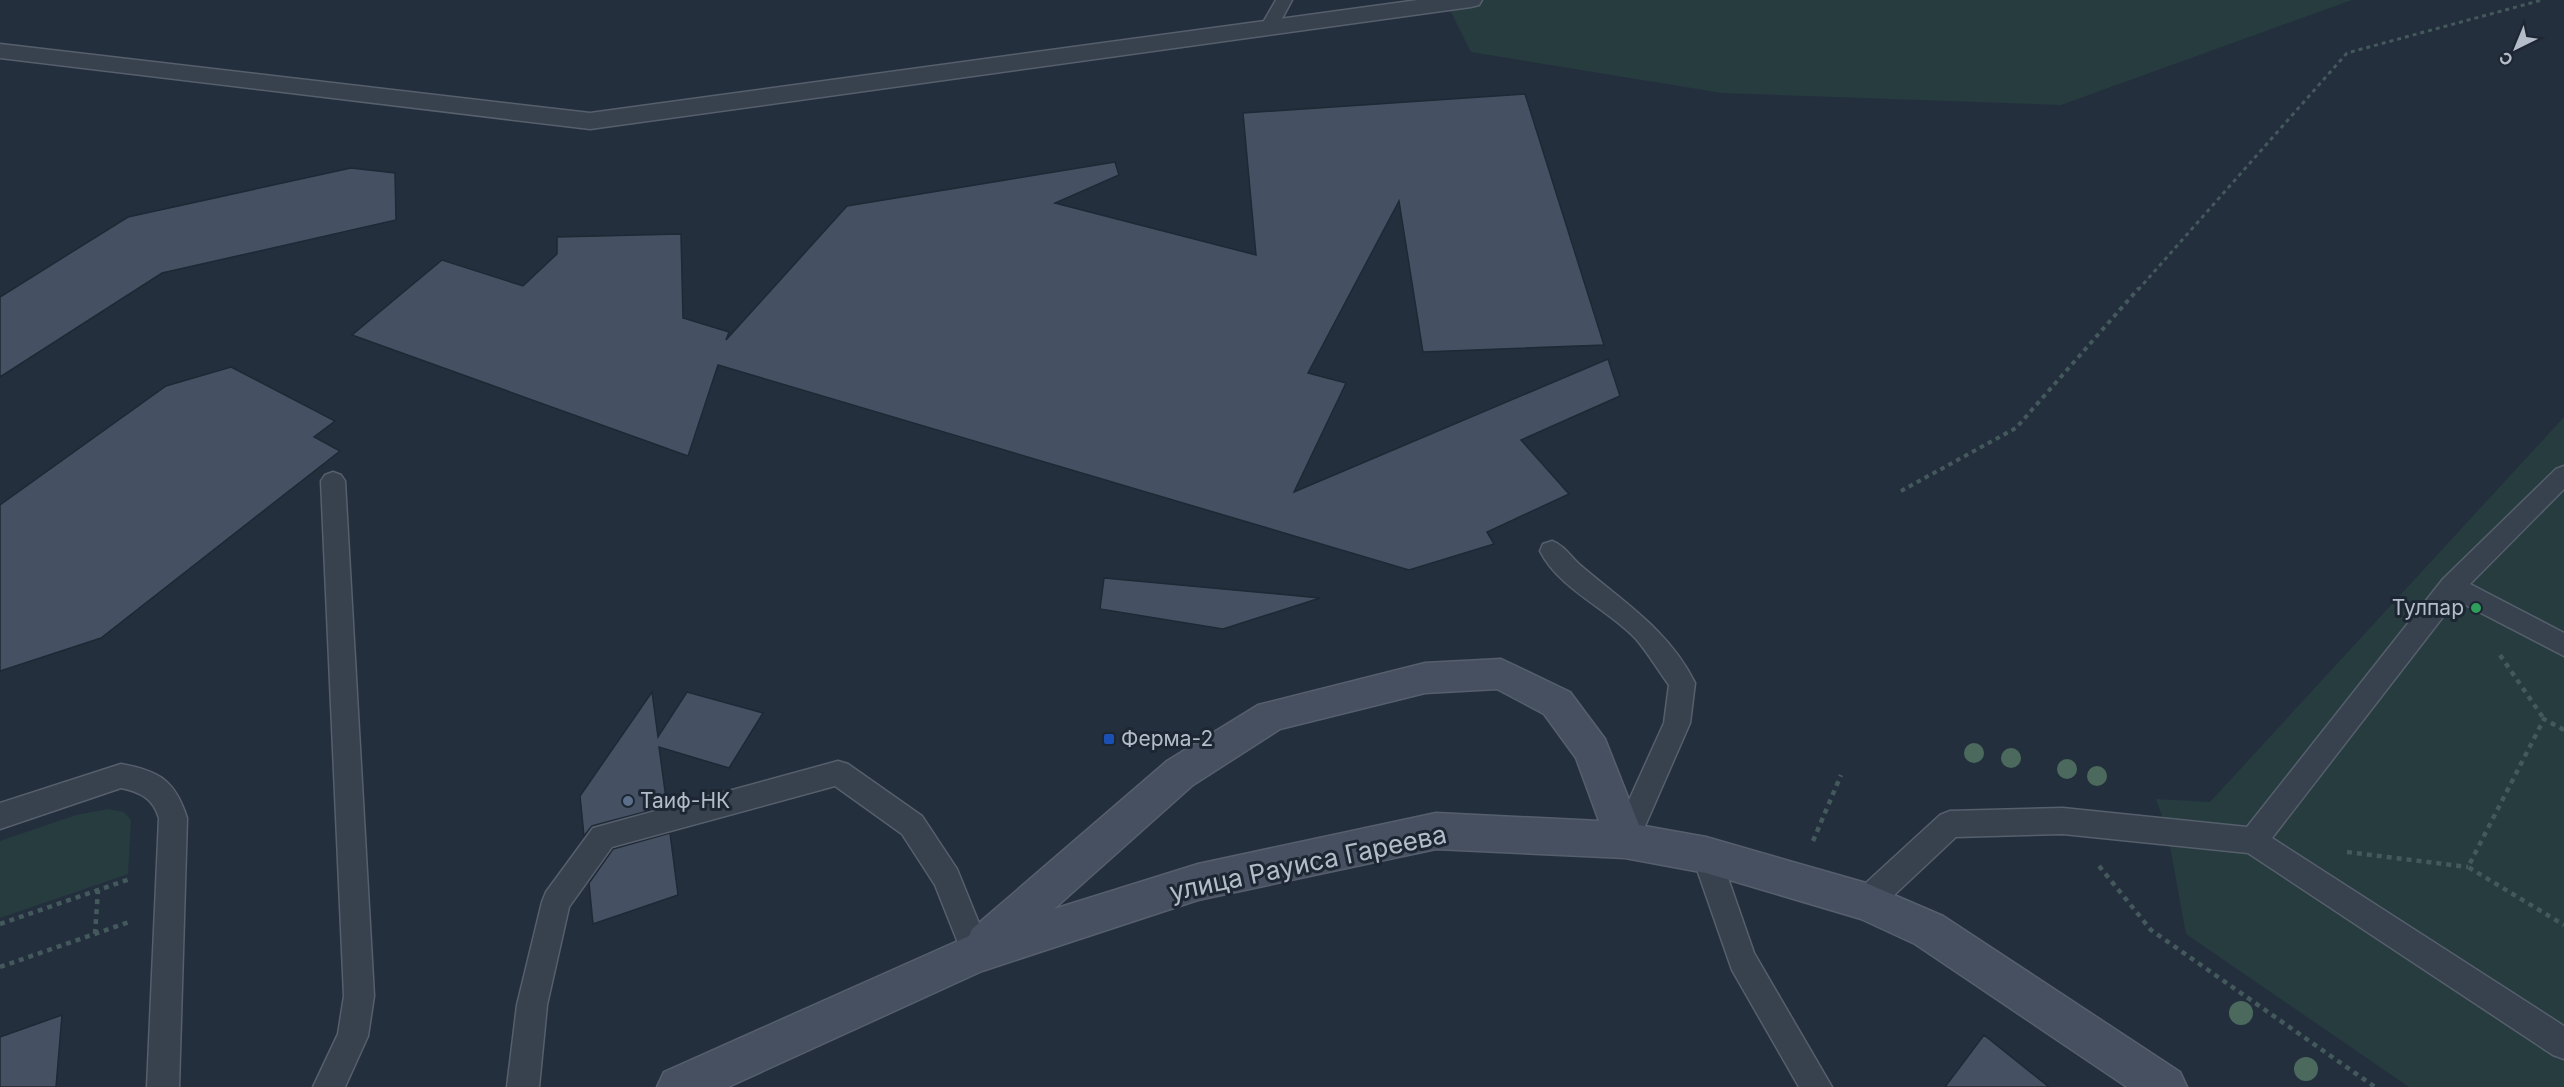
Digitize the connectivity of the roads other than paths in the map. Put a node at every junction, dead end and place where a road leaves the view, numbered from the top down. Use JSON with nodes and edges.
{"nodes":[{"id":1,"x":1284,"y":0,"type":"edge"},
{"id":2,"x":1471,"y":0,"type":"edge"},
{"id":3,"x":1270,"y":26,"type":"junction"},
{"id":4,"x":0,"y":51,"type":"edge"},
{"id":5,"x":2564,"y":475,"type":"edge"},
{"id":6,"x":333,"y":481,"type":"dead end"},
{"id":7,"x":1552,"y":551,"type":"dead end"},
{"id":8,"x":2452,"y":586,"type":"junction"},
{"id":9,"x":2564,"y":645,"type":"edge"},
{"id":10,"x":0,"y":816,"type":"edge"},
{"id":11,"x":1625,"y":840,"type":"junction"},
{"id":12,"x":2253,"y":841,"type":"junction"},
{"id":13,"x":1706,"y":855,"type":"junction"},
{"id":14,"x":1866,"y":902,"type":"junction"},
{"id":15,"x":976,"y":952,"type":"junction"},
{"id":16,"x":2564,"y":1044,"type":"edge"},
{"id":17,"x":733,"y":1075,"type":"edge"},
{"id":18,"x":163,"y":1087,"type":"edge"},
{"id":19,"x":329,"y":1087,"type":"edge"},
{"id":20,"x":523,"y":1087,"type":"edge"},
{"id":21,"x":680,"y":1087,"type":"edge"},
{"id":22,"x":1815,"y":1087,"type":"edge"},
{"id":23,"x":2165,"y":1087,"type":"edge"}],
"edges":[{"from":1,"to":3,"type":"lane"},
{"from":2,"to":3,"type":"street"},
{"from":3,"to":4,"type":"street"},
{"from":5,"to":8,"type":"lane"},
{"from":6,"to":19,"type":"lane"},
{"from":7,"to":11,"type":"lane"},
{"from":8,"to":9,"type":"lane"},
{"from":8,"to":12,"type":"lane"},
{"from":10,"to":18,"type":"lane"},
{"from":11,"to":13,"type":"street","name":"улица Рауиса Гареева"},
{"from":11,"to":15,"type":"street","name":"улица Рауиса Гареева"},
{"from":11,"to":15,"type":"street"},
{"from":12,"to":14,"type":"lane"},
{"from":12,"to":16,"type":"lane"},
{"from":13,"to":14,"type":"street","name":"улица Рауиса Гареева"},
{"from":13,"to":22,"type":"lane"},
{"from":14,"to":23,"type":"street","name":"улица Рауиса Гареева"},
{"from":15,"to":17,"type":"street","name":"улица Рауиса Гареева"},
{"from":15,"to":20,"type":"lane"},
{"from":17,"to":21,"type":"street","name":"улица Рауиса Гареева"}]}
